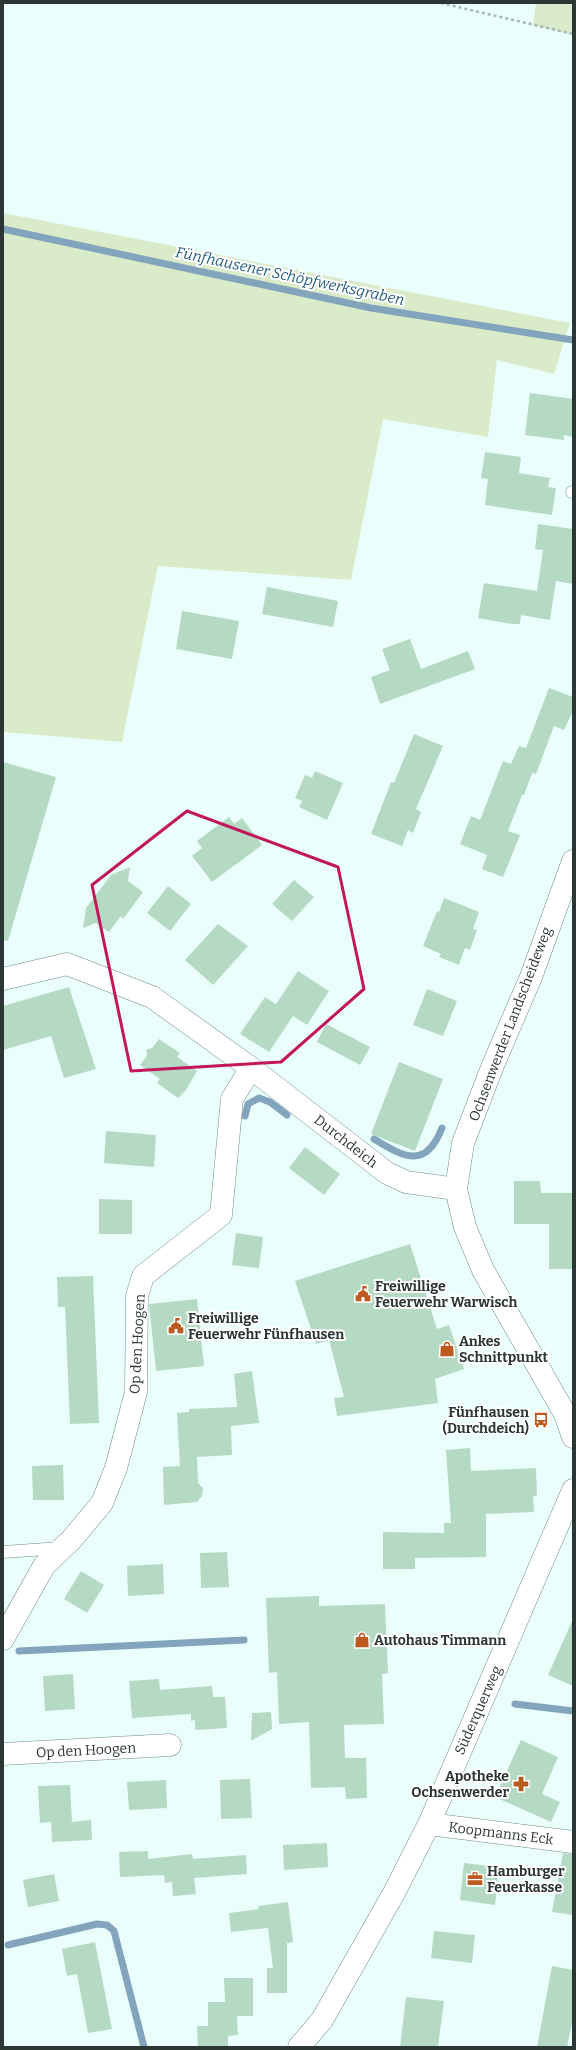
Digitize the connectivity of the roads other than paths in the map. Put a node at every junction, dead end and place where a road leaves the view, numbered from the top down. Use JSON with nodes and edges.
{"nodes":[{"id":1,"x":573,"y":861,"type":"edge"},
{"id":2,"x":3,"y":979,"type":"edge"},
{"id":3,"x":252,"y":1068,"type":"junction"},
{"id":4,"x":456,"y":1189,"type":"junction"},
{"id":5,"x":573,"y":1437,"type":"edge"},
{"id":6,"x":573,"y":1490,"type":"edge"},
{"id":7,"x":63,"y":1548,"type":"junction"},
{"id":8,"x":3,"y":1552,"type":"edge"},
{"id":9,"x":3,"y":1639,"type":"edge"},
{"id":10,"x":170,"y":1745,"type":"dead end"},
{"id":11,"x":3,"y":1754,"type":"edge"},
{"id":12,"x":428,"y":1824,"type":"junction"},
{"id":13,"x":573,"y":1842,"type":"edge"},
{"id":14,"x":299,"y":2047,"type":"edge"}],
"edges":[{"from":1,"to":4,"type":"street","name":"Ochsenwerder Landscheideweg"},
{"from":2,"to":3,"type":"street","name":"Durchdeich"},
{"from":3,"to":4,"type":"street","name":"Durchdeich"},
{"from":3,"to":7,"type":"street","name":"Op den Hoogen"},
{"from":4,"to":5,"type":"street"},
{"from":6,"to":12,"type":"street","name":"Süderquerweg"},
{"from":7,"to":8,"type":"lane"},
{"from":7,"to":9,"type":"street","name":"Op den Hoogen"},
{"from":10,"to":11,"type":"street","name":"Op den Hoogen"},
{"from":12,"to":13,"type":"street","name":"Koopmanns Eck"},
{"from":12,"to":14,"type":"street","name":"Süderquerweg"}]}
